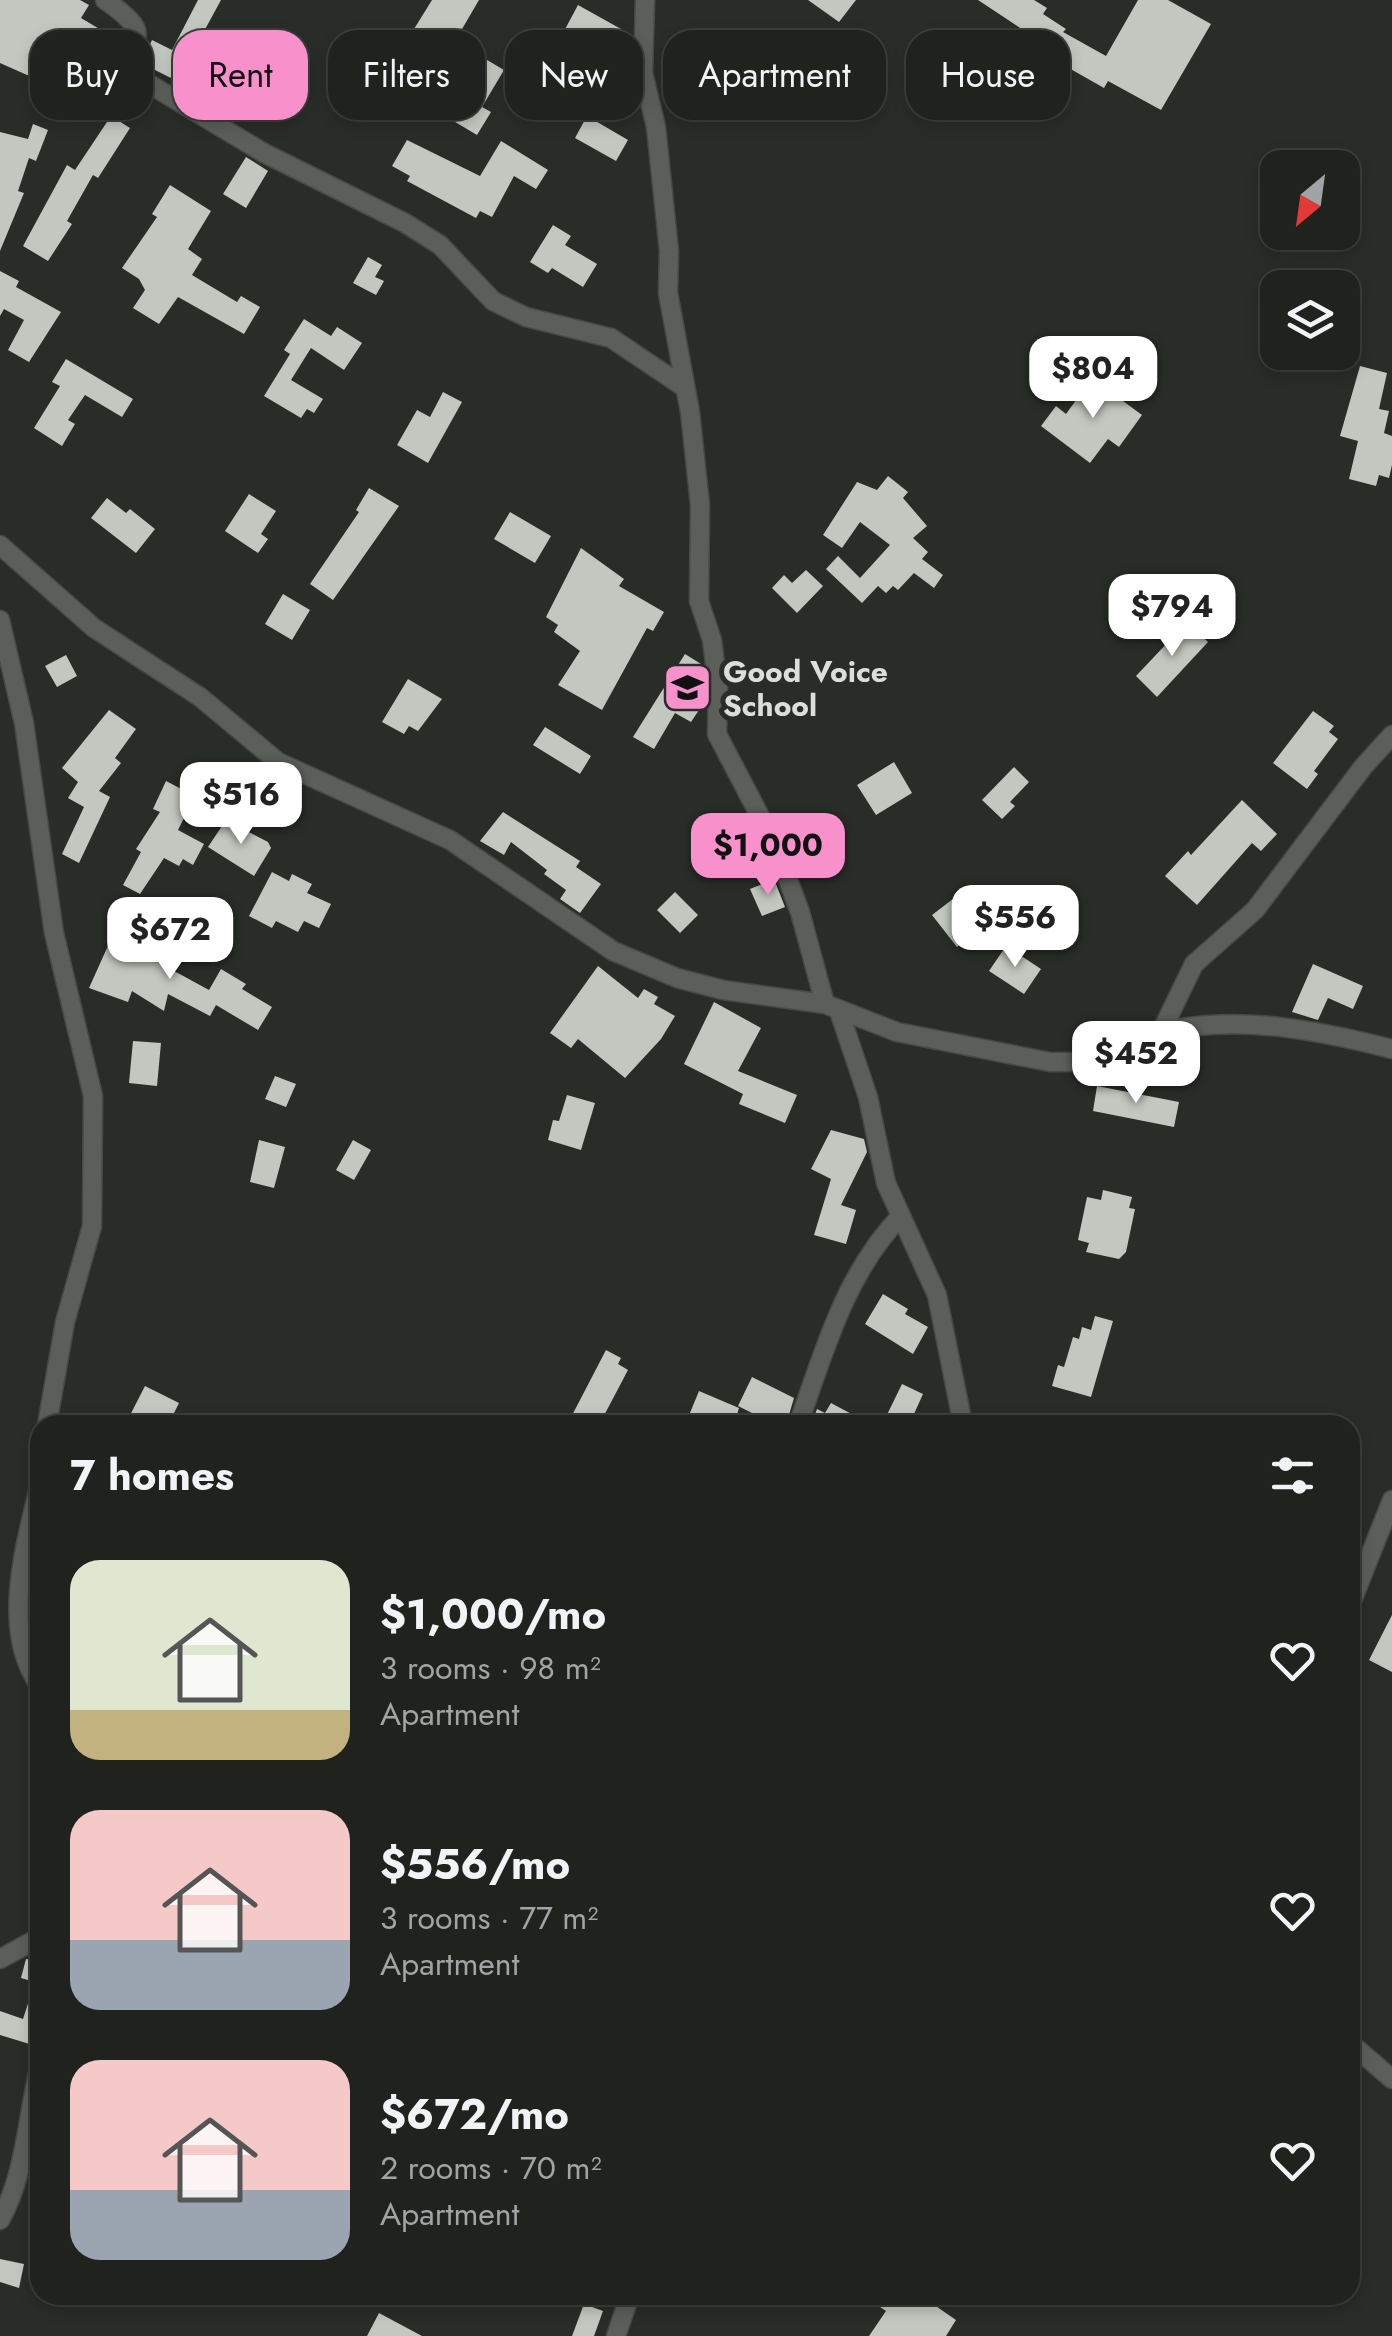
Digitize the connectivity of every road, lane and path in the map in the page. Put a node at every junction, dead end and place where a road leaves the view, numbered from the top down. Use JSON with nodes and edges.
{"nodes":[{"id":1,"x":105,"y":0,"type":"edge"},
{"id":2,"x":644,"y":0,"type":"edge"},
{"id":3,"x":684,"y":387,"type":"junction"},
{"id":4,"x":0,"y":545,"type":"edge"},
{"id":5,"x":0,"y":620,"type":"edge"},
{"id":6,"x":1392,"y":735,"type":"edge"},
{"id":7,"x":832,"y":1008,"type":"junction"},
{"id":8,"x":1161,"y":1032,"type":"junction"},
{"id":9,"x":1392,"y":1049,"type":"edge"},
{"id":10,"x":900,"y":1217,"type":"junction"},
{"id":11,"x":49,"y":1415,"type":"edge"},
{"id":12,"x":802,"y":1415,"type":"edge"},
{"id":13,"x":961,"y":1415,"type":"edge"},
{"id":14,"x":1392,"y":1500,"type":"edge"},
{"id":15,"x":30,"y":1524,"type":"edge"},
{"id":16,"x":1360,"y":1581,"type":"edge"},
{"id":17,"x":30,"y":1669,"type":"edge"},
{"id":18,"x":30,"y":1942,"type":"edge"},
{"id":19,"x":0,"y":1959,"type":"edge"},
{"id":20,"x":1360,"y":2051,"type":"edge"},
{"id":21,"x":1392,"y":2079,"type":"edge"},
{"id":22,"x":30,"y":2114,"type":"edge"},
{"id":23,"x":0,"y":2220,"type":"edge"},
{"id":24,"x":627,"y":2305,"type":"edge"},
{"id":25,"x":616,"y":2336,"type":"edge"}],
"edges":[{"from":1,"to":3,"type":"street"},
{"from":2,"to":3,"type":"street"},
{"from":3,"to":7,"type":"street"},
{"from":4,"to":7,"type":"street"},
{"from":5,"to":11,"type":"street"},
{"from":6,"to":8,"type":"street"},
{"from":7,"to":8,"type":"street"},
{"from":7,"to":10,"type":"street"},
{"from":8,"to":9,"type":"street"},
{"from":10,"to":12,"type":"street"},
{"from":10,"to":13,"type":"street"},
{"from":14,"to":16,"type":"street"},
{"from":15,"to":17,"type":"street"},
{"from":18,"to":19,"type":"street"},
{"from":20,"to":21,"type":"street"},
{"from":22,"to":23,"type":"street"},
{"from":24,"to":25,"type":"street"}]}
